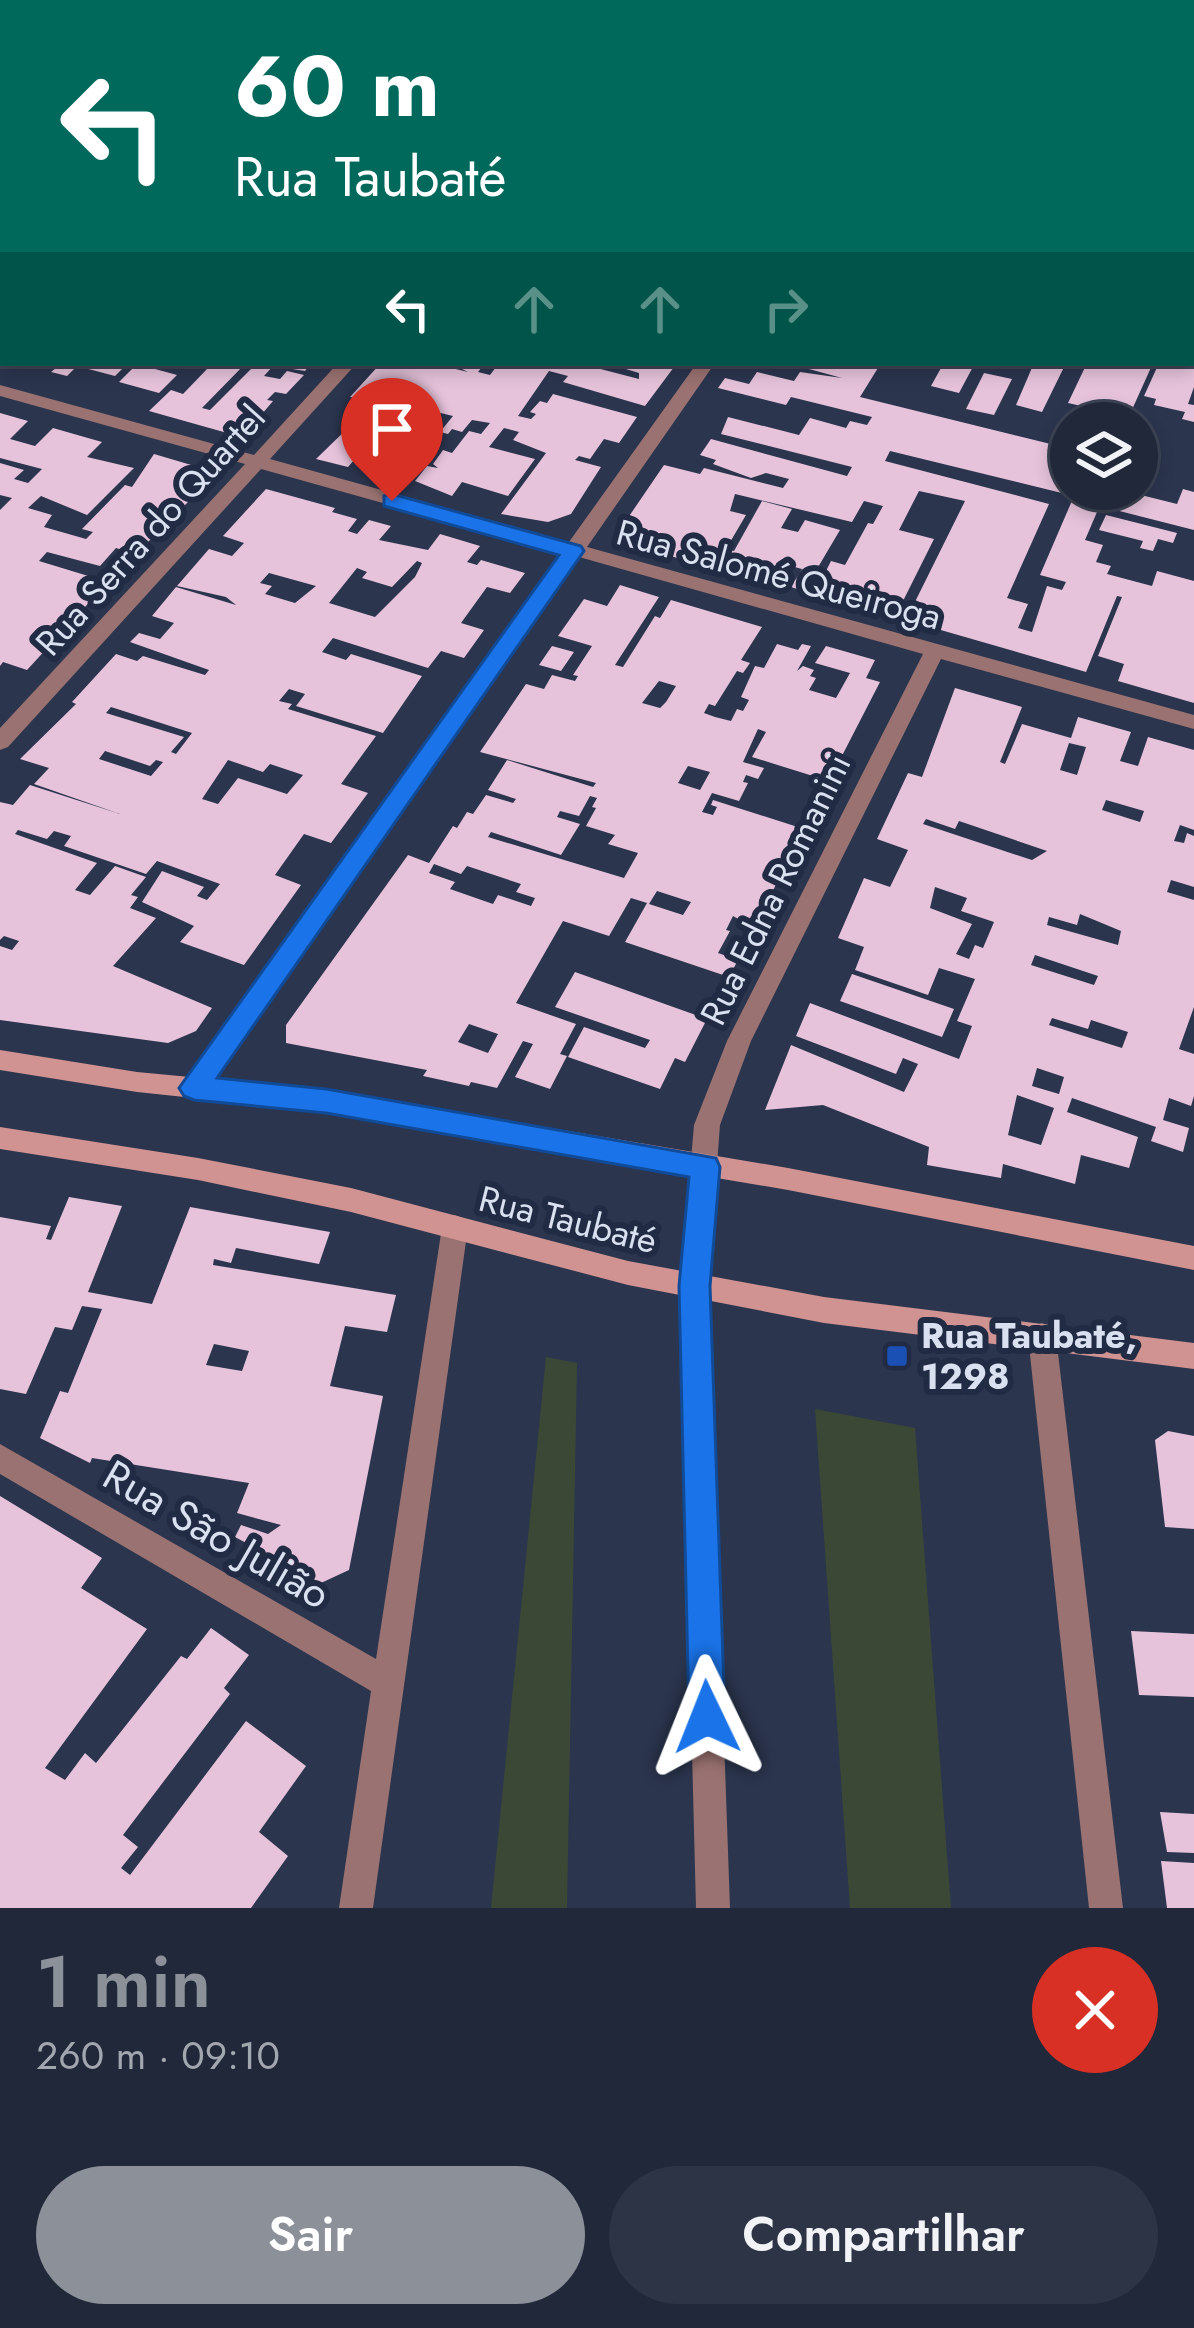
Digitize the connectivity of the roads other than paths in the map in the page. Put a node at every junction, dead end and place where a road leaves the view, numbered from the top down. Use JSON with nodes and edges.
{"nodes":[{"id":1,"x":345,"y":366,"type":"edge"},
{"id":2,"x":704,"y":366,"type":"edge"},
{"id":3,"x":0,"y":391,"type":"edge"},
{"id":4,"x":256,"y":463,"type":"junction"},
{"id":5,"x":573,"y":551,"type":"junction"},
{"id":6,"x":935,"y":651,"type":"junction"},
{"id":7,"x":1194,"y":722,"type":"edge"},
{"id":8,"x":0,"y":742,"type":"edge"},
{"id":9,"x":0,"y":1060,"type":"edge"},
{"id":10,"x":194,"y":1088,"type":"junction"},
{"id":11,"x":0,"y":1138,"type":"edge"},
{"id":12,"x":705,"y":1167,"type":"junction"},
{"id":13,"x":455,"y":1228,"type":"junction"},
{"id":14,"x":1194,"y":1258,"type":"edge"},
{"id":15,"x":694,"y":1286,"type":"junction"},
{"id":16,"x":1042,"y":1336,"type":"junction"},
{"id":17,"x":1194,"y":1356,"type":"edge"},
{"id":18,"x":0,"y":1458,"type":"edge"},
{"id":19,"x":391,"y":1685,"type":"junction"},
{"id":20,"x":356,"y":1908,"type":"edge"},
{"id":21,"x":712,"y":1908,"type":"edge"},
{"id":22,"x":1106,"y":1908,"type":"edge"}],
"edges":[{"from":1,"to":4,"type":"street","name":"Rua Serra do Quartel"},
{"from":2,"to":5,"type":"street"},
{"from":3,"to":4,"type":"street","name":"Rua Salomé Queiroga"},
{"from":4,"to":5,"type":"street","name":"Rua Salomé Queiroga"},
{"from":4,"to":8,"type":"street","name":"Rua Serra do Quartel"},
{"from":5,"to":6,"type":"street","name":"Rua Salomé Queiroga"},
{"from":5,"to":10,"type":"street"},
{"from":6,"to":7,"type":"street","name":"Rua Salomé Queiroga"},
{"from":6,"to":12,"type":"street","name":"Rua Edna Romanini"},
{"from":9,"to":10,"type":"main road","name":"Rua Taubaté"},
{"from":10,"to":12,"type":"main road","name":"Rua Taubaté"},
{"from":11,"to":13,"type":"main road","name":"Rua Taubaté"},
{"from":12,"to":14,"type":"main road","name":"Rua Taubaté"},
{"from":12,"to":15,"type":"street","name":"Rua Edna Romanini"},
{"from":13,"to":15,"type":"main road","name":"Rua Taubaté"},
{"from":13,"to":19,"type":"street"},
{"from":15,"to":16,"type":"main road","name":"Rua Taubaté"},
{"from":15,"to":21,"type":"street","name":"Rua Edna Romanini"},
{"from":16,"to":17,"type":"main road","name":"Rua Taubaté"},
{"from":16,"to":22,"type":"street"},
{"from":18,"to":19,"type":"street","name":"Rua São Julião"},
{"from":19,"to":20,"type":"street"}]}
